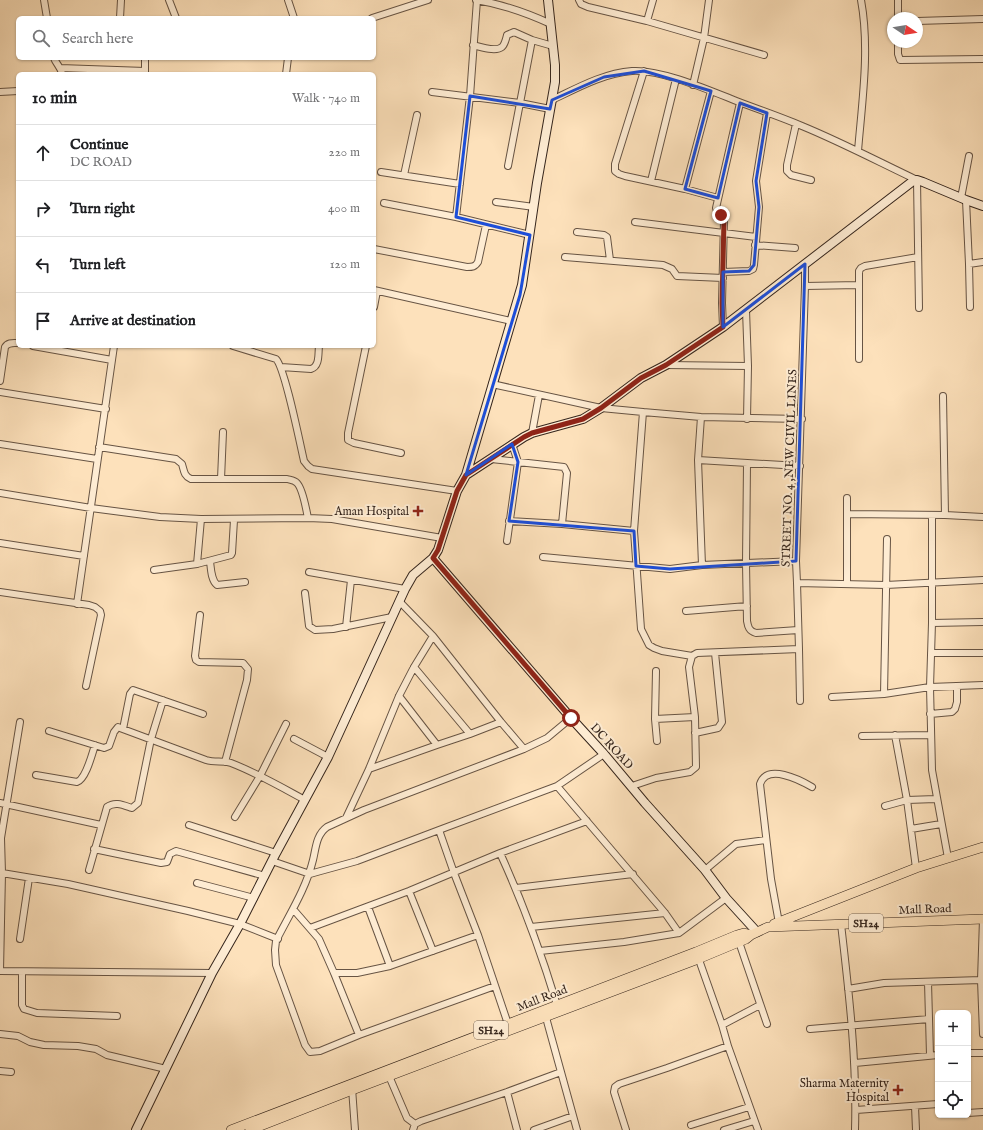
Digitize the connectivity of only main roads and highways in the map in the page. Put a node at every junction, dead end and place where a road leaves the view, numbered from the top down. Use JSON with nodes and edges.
{"nodes":[{"id":1,"x":548,"y":0,"type":"edge"},
{"id":2,"x":983,"y":206,"type":"edge"},
{"id":3,"x":466,"y":475,"type":"junction"},
{"id":4,"x":433,"y":558,"type":"junction"},
{"id":5,"x":983,"y":847,"type":"edge"},
{"id":6,"x":983,"y":919,"type":"edge"},
{"id":7,"x":768,"y":927,"type":"junction"},
{"id":8,"x":754,"y":934,"type":"junction"},
{"id":9,"x":697,"y":956,"type":"junction"},
{"id":10,"x":545,"y":1014,"type":"junction"},
{"id":11,"x":509,"y":1027,"type":"junction"},
{"id":12,"x":351,"y":1087,"type":"junction"},
{"id":13,"x":136,"y":1130,"type":"edge"},
{"id":14,"x":231,"y":1130,"type":"edge"},
{"id":15,"x":250,"y":1130,"type":"edge"}],
"edges":[{"from":1,"to":3,"type":"main road"},
{"from":2,"to":3,"type":"main road"},
{"from":3,"to":4,"type":"main road"},
{"from":4,"to":8,"type":"main road","name":"DC ROAD"},
{"from":4,"to":13,"type":"main road"},
{"from":5,"to":7,"type":"main road"},
{"from":6,"to":7,"type":"main road","name":"Mall Road","number":"SH24"},
{"from":7,"to":8,"type":"main road","name":"Mall Road","number":"SH24"},
{"from":8,"to":9,"type":"main road","name":"Mall Road","number":"SH24"},
{"from":8,"to":9,"type":"main road","name":"Mall Road","number":"SH24"},
{"from":9,"to":10,"type":"main road","name":"Mall Road","number":"SH24"},
{"from":9,"to":10,"type":"main road","name":"Mall Road","number":"SH24"},
{"from":10,"to":11,"type":"main road","name":"Mall Road","number":"SH24"},
{"from":11,"to":12,"type":"main road","name":"Mall Road","number":"SH24"},
{"from":11,"to":12,"type":"main road","name":"Mall Road","number":"SH24"},
{"from":12,"to":14,"type":"main road","name":"Mall Road","number":"SH24"},
{"from":12,"to":15,"type":"main road","name":"Mall Road","number":"SH24"}]}
